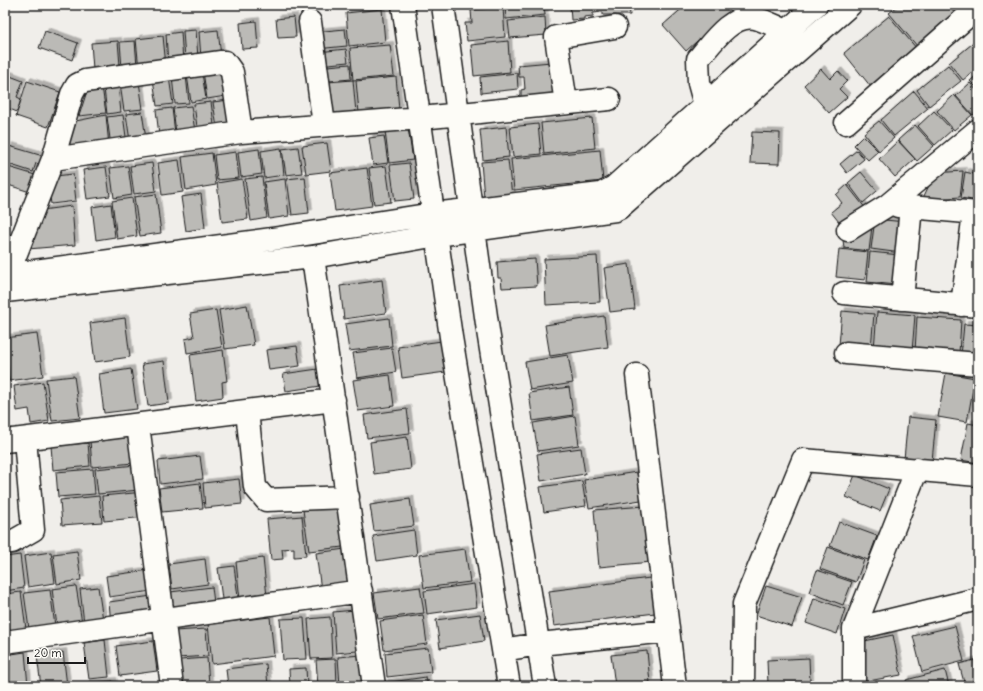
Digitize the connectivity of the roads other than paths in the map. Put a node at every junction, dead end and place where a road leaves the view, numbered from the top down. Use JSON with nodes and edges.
{"nodes":[{"id":1,"x":403,"y":5,"type":"edge"},
{"id":2,"x":443,"y":5,"type":"edge"},
{"id":3,"x":816,"y":5,"type":"edge"},
{"id":4,"x":850,"y":5,"type":"edge"},
{"id":5,"x":978,"y":7,"type":"edge"},
{"id":6,"x":310,"y":22,"type":"dead end"},
{"id":7,"x":615,"y":26,"type":"dead end"},
{"id":8,"x":790,"y":28,"type":"junction"},
{"id":9,"x":807,"y":43,"type":"junction"},
{"id":10,"x":609,"y":99,"type":"dead end"},
{"id":11,"x":566,"y":103,"type":"junction"},
{"id":12,"x":705,"y":105,"type":"junction"},
{"id":13,"x":459,"y":114,"type":"junction"},
{"id":14,"x":421,"y":118,"type":"junction"},
{"id":15,"x":846,"y":123,"type":"dead end"},
{"id":16,"x":324,"y":125,"type":"junction"},
{"id":17,"x":978,"y":130,"type":"edge"},
{"id":18,"x":241,"y":132,"type":"junction"},
{"id":19,"x":53,"y":159,"type":"junction"},
{"id":20,"x":888,"y":205,"type":"junction"},
{"id":21,"x":911,"y":207,"type":"junction"},
{"id":22,"x":472,"y":210,"type":"junction"},
{"id":23,"x":976,"y":213,"type":"edge"},
{"id":24,"x":433,"y":214,"type":"junction"},
{"id":25,"x":848,"y":230,"type":"dead end"},
{"id":26,"x":475,"y":231,"type":"junction"},
{"id":27,"x":437,"y":235,"type":"junction"},
{"id":28,"x":313,"y":257,"type":"junction"},
{"id":29,"x":6,"y":280,"type":"edge"},
{"id":30,"x":844,"y":294,"type":"dead end"},
{"id":31,"x":902,"y":299,"type":"junction"},
{"id":32,"x":970,"y":305,"type":"edge"},
{"id":33,"x":846,"y":353,"type":"dead end"},
{"id":34,"x":978,"y":364,"type":"edge"},
{"id":35,"x":637,"y":375,"type":"dead end"},
{"id":36,"x":334,"y":400,"type":"junction"},
{"id":37,"x":247,"y":411,"type":"junction"},
{"id":38,"x":138,"y":425,"type":"junction"},
{"id":39,"x":15,"y":440,"type":"edge"},
{"id":40,"x":917,"y":469,"type":"junction"},
{"id":41,"x":978,"y":476,"type":"edge"},
{"id":42,"x":348,"y":497,"type":"junction"},
{"id":43,"x":5,"y":542,"type":"edge"},
{"id":44,"x":361,"y":591,"type":"junction"},
{"id":45,"x":978,"y":599,"type":"edge"},
{"id":46,"x":163,"y":619,"type":"junction"},
{"id":47,"x":854,"y":629,"type":"junction"},
{"id":48,"x":668,"y":631,"type":"junction"},
{"id":49,"x":5,"y":642,"type":"edge"},
{"id":50,"x":539,"y":644,"type":"junction"},
{"id":51,"x":503,"y":650,"type":"junction"},
{"id":52,"x":172,"y":686,"type":"edge"},
{"id":53,"x":374,"y":686,"type":"edge"},
{"id":54,"x":509,"y":686,"type":"edge"},
{"id":55,"x":545,"y":686,"type":"edge"},
{"id":56,"x":675,"y":686,"type":"edge"},
{"id":57,"x":743,"y":686,"type":"edge"},
{"id":58,"x":854,"y":686,"type":"edge"}],
"edges":[{"from":1,"to":14,"type":"street"},
{"from":2,"to":13,"type":"street"},
{"from":3,"to":8,"type":"street"},
{"from":4,"to":9,"type":"street"},
{"from":5,"to":15,"type":"street"},
{"from":6,"to":16,"type":"street"},
{"from":7,"to":11,"type":"street"},
{"from":8,"to":9,"type":"street"},
{"from":8,"to":12,"type":"street"},
{"from":8,"to":12,"type":"street"},
{"from":9,"to":26,"type":"street"},
{"from":10,"to":11,"type":"street"},
{"from":11,"to":13,"type":"street"},
{"from":12,"to":22,"type":"street"},
{"from":13,"to":14,"type":"street"},
{"from":13,"to":22,"type":"street"},
{"from":14,"to":16,"type":"street"},
{"from":14,"to":24,"type":"street"},
{"from":16,"to":18,"type":"street"},
{"from":17,"to":20,"type":"street"},
{"from":18,"to":19,"type":"street"},
{"from":18,"to":19,"type":"street"},
{"from":19,"to":29,"type":"street"},
{"from":20,"to":21,"type":"street"},
{"from":20,"to":25,"type":"street"},
{"from":21,"to":23,"type":"street"},
{"from":21,"to":31,"type":"street"},
{"from":22,"to":24,"type":"street"},
{"from":22,"to":26,"type":"street"},
{"from":23,"to":32,"type":"street"},
{"from":24,"to":27,"type":"street"},
{"from":24,"to":29,"type":"street"},
{"from":26,"to":27,"type":"street"},
{"from":26,"to":50,"type":"street"},
{"from":27,"to":28,"type":"street"},
{"from":27,"to":51,"type":"street"},
{"from":28,"to":29,"type":"street"},
{"from":28,"to":36,"type":"street"},
{"from":30,"to":31,"type":"street"},
{"from":31,"to":32,"type":"street"},
{"from":33,"to":34,"type":"street"},
{"from":35,"to":48,"type":"street"},
{"from":36,"to":37,"type":"street"},
{"from":36,"to":42,"type":"street"},
{"from":37,"to":38,"type":"street"},
{"from":37,"to":42,"type":"street"},
{"from":38,"to":39,"type":"street"},
{"from":38,"to":46,"type":"street"},
{"from":39,"to":43,"type":"street"},
{"from":40,"to":41,"type":"street"},
{"from":40,"to":47,"type":"street"},
{"from":40,"to":57,"type":"street"},
{"from":42,"to":44,"type":"street"},
{"from":44,"to":46,"type":"street"},
{"from":44,"to":53,"type":"street"},
{"from":45,"to":47,"type":"street"},
{"from":46,"to":49,"type":"street"},
{"from":46,"to":52,"type":"street"},
{"from":47,"to":58,"type":"street"},
{"from":48,"to":50,"type":"street"},
{"from":48,"to":56,"type":"street"},
{"from":50,"to":51,"type":"street"},
{"from":50,"to":55,"type":"street"},
{"from":51,"to":54,"type":"street"}]}
